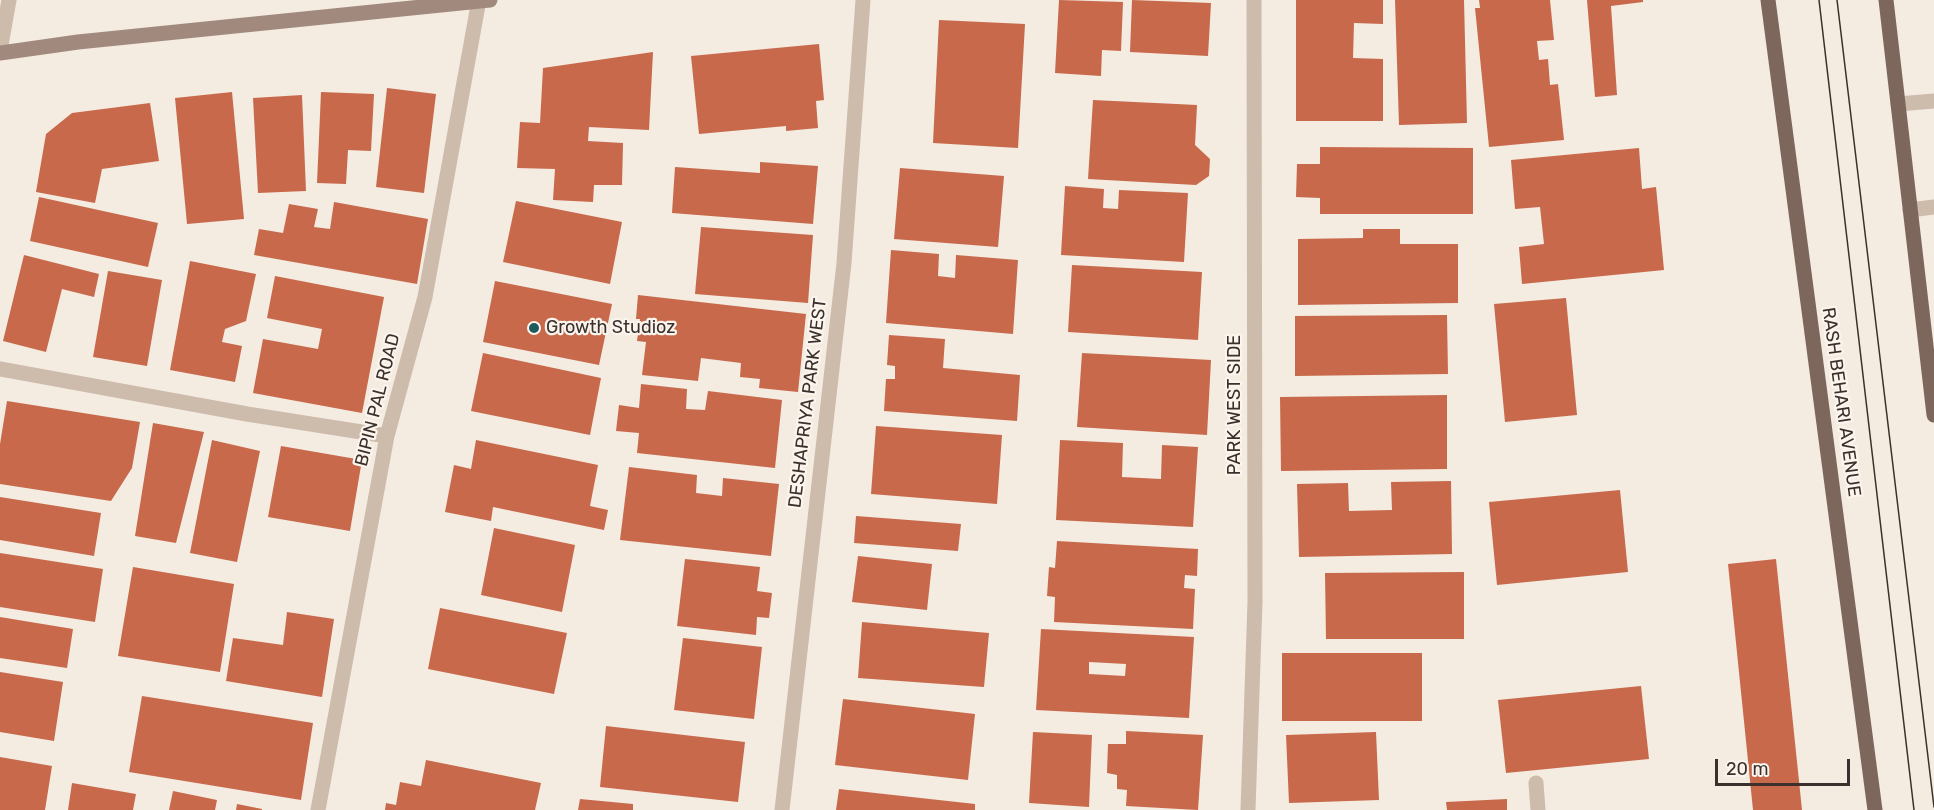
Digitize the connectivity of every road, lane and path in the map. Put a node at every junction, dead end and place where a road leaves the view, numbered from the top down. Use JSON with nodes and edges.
{"nodes":[{"id":1,"x":9,"y":0,"type":"edge"},
{"id":2,"x":863,"y":0,"type":"edge"},
{"id":3,"x":1254,"y":0,"type":"edge"},
{"id":4,"x":1768,"y":0,"type":"edge"},
{"id":5,"x":1886,"y":0,"type":"edge"},
{"id":6,"x":483,"y":1,"type":"edge"},
{"id":7,"x":0,"y":52,"type":"edge"},
{"id":8,"x":1934,"y":101,"type":"edge"},
{"id":9,"x":1898,"y":104,"type":"junction"},
{"id":10,"x":1934,"y":207,"type":"edge"},
{"id":11,"x":1910,"y":210,"type":"junction"},
{"id":12,"x":0,"y":369,"type":"edge"},
{"id":13,"x":1934,"y":415,"type":"edge"},
{"id":14,"x":387,"y":436,"type":"junction"},
{"id":15,"x":1536,"y":783,"type":"dead end"},
{"id":16,"x":318,"y":810,"type":"edge"},
{"id":17,"x":782,"y":810,"type":"edge"},
{"id":18,"x":1248,"y":810,"type":"edge"},
{"id":19,"x":1538,"y":810,"type":"edge"},
{"id":20,"x":1875,"y":810,"type":"edge"}],
"edges":[{"from":1,"to":7,"type":"street"},
{"from":2,"to":17,"type":"street","name":"DESHAPRIYA PARK WEST"},
{"from":3,"to":18,"type":"street","name":"PARK WEST SIDE"},
{"from":4,"to":20,"type":"main road","name":"RASH BEHARI AVENUE"},
{"from":5,"to":9,"type":"main road"},
{"from":6,"to":7,"type":"main road"},
{"from":6,"to":14,"type":"street","name":"BIPIN PAL ROAD"},
{"from":8,"to":9,"type":"street"},
{"from":9,"to":11,"type":"main road"},
{"from":10,"to":11,"type":"street"},
{"from":11,"to":13,"type":"main road"},
{"from":12,"to":14,"type":"street"},
{"from":14,"to":16,"type":"street","name":"BIPIN PAL ROAD"},
{"from":15,"to":19,"type":"street"}]}
